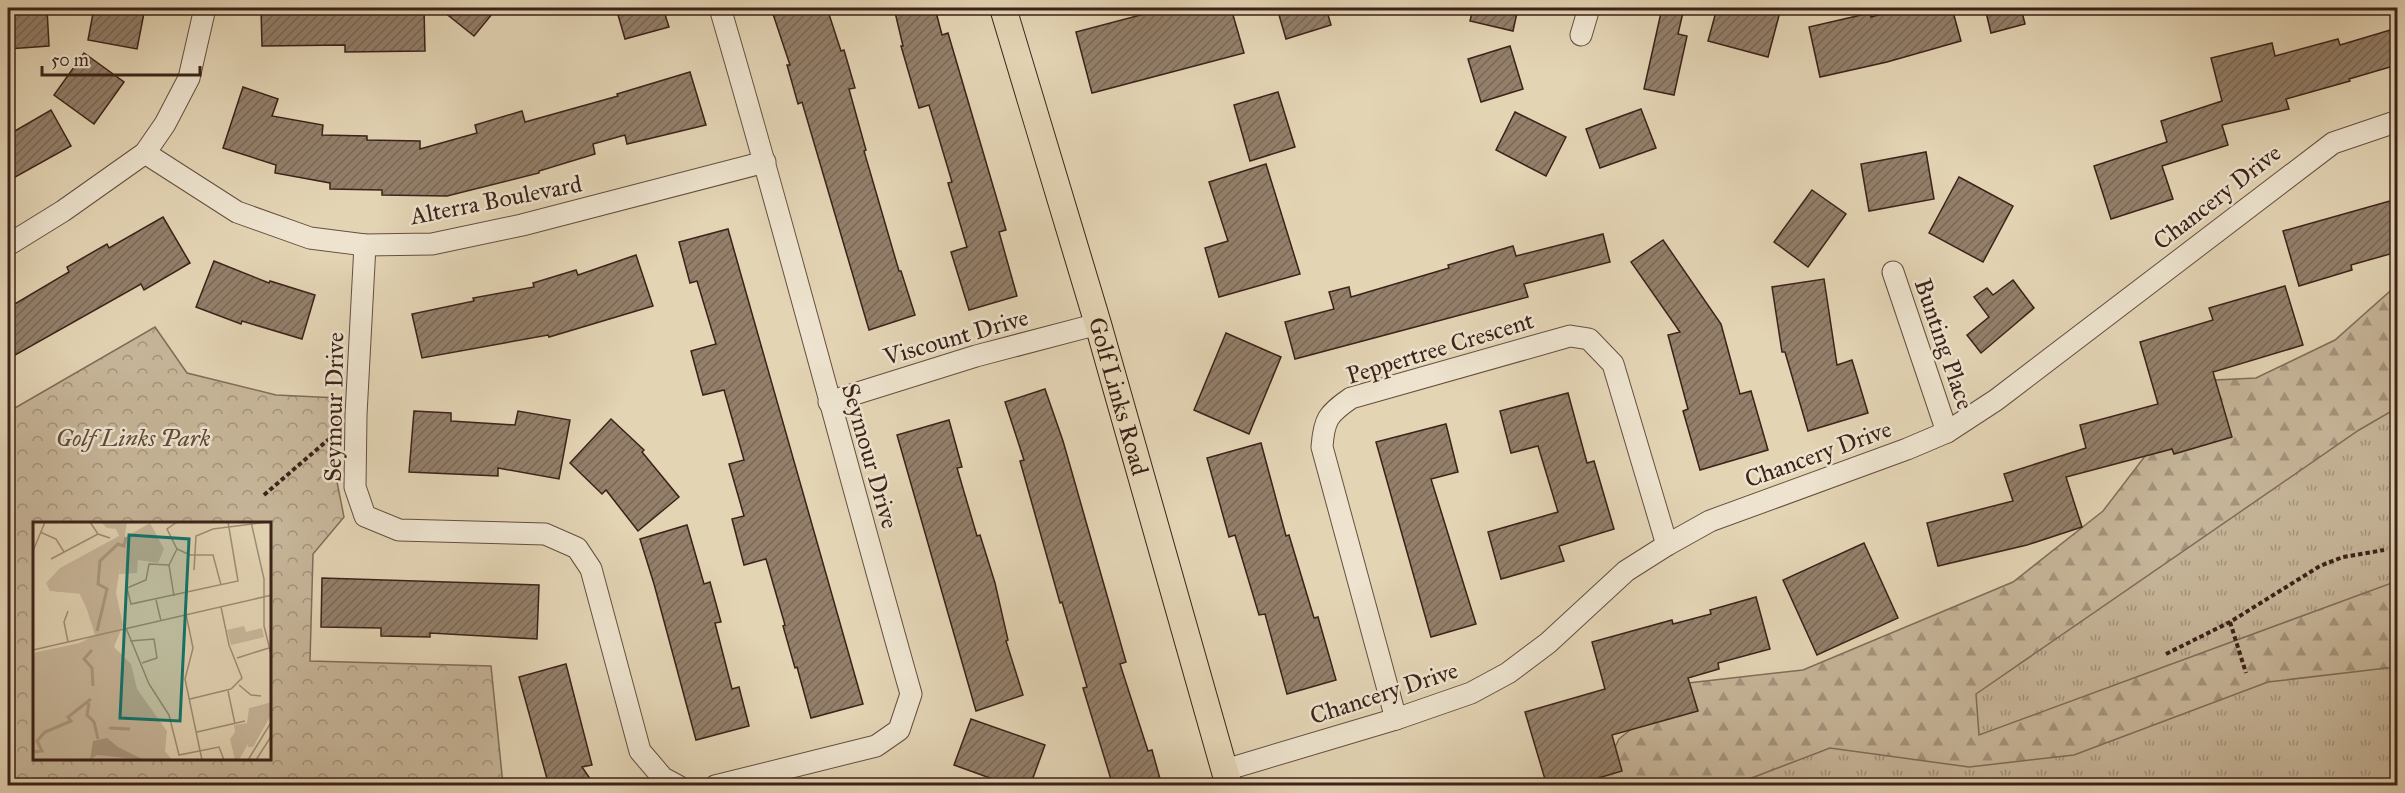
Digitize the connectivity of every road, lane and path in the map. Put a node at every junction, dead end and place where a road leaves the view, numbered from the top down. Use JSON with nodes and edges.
{"nodes":[{"id":1,"x":205,"y":8,"type":"edge"},
{"id":2,"x":720,"y":8,"type":"edge"},
{"id":3,"x":1003,"y":8,"type":"edge"},
{"id":4,"x":1590,"y":8,"type":"edge"},
{"id":5,"x":1581,"y":35,"type":"dead end"},
{"id":6,"x":2397,"y":122,"type":"edge"},
{"id":7,"x":145,"y":153,"type":"junction"},
{"id":8,"x":765,"y":162,"type":"junction"},
{"id":9,"x":8,"y":245,"type":"edge"},
{"id":10,"x":365,"y":245,"type":"junction"},
{"id":11,"x":1893,"y":272,"type":"dead end"},
{"id":12,"x":1098,"y":324,"type":"junction"},
{"id":13,"x":829,"y":402,"type":"junction"},
{"id":14,"x":356,"y":415,"type":"junction"},
{"id":15,"x":1947,"y":432,"type":"junction"},
{"id":16,"x":264,"y":495,"type":"dead end"},
{"id":17,"x":1666,"y":545,"type":"junction"},
{"id":18,"x":2384,"y":550,"type":"dead end"},
{"id":19,"x":2230,"y":622,"type":"junction"},
{"id":20,"x":2166,"y":654,"type":"dead end"},
{"id":21,"x":2246,"y":672,"type":"dead end"},
{"id":22,"x":1396,"y":719,"type":"junction"},
{"id":23,"x":1227,"y":778,"type":"edge"},
{"id":24,"x":678,"y":786,"type":"edge"},
{"id":25,"x":715,"y":786,"type":"edge"}],
"edges":[{"from":1,"to":7,"type":"street"},
{"from":2,"to":8,"type":"street","name":"Seymour Drive"},
{"from":3,"to":12,"type":"main road","name":"Golf Links Road"},
{"from":4,"to":5,"type":"street"},
{"from":6,"to":15,"type":"street","name":"Chancery Drive"},
{"from":7,"to":9,"type":"street"},
{"from":7,"to":10,"type":"street","name":"Alterra Boulevard"},
{"from":8,"to":10,"type":"street","name":"Alterra Boulevard"},
{"from":8,"to":13,"type":"street","name":"Seymour Drive"},
{"from":10,"to":14,"type":"street","name":"Seymour Drive"},
{"from":11,"to":15,"type":"street","name":"Bunting Place"},
{"from":12,"to":13,"type":"street","name":"Viscount Drive"},
{"from":12,"to":23,"type":"main road","name":"Golf Links Road"},
{"from":13,"to":25,"type":"street","name":"Seymour Drive"},
{"from":14,"to":16,"type":"path"},
{"from":14,"to":24,"type":"street","name":"Seymour Drive"},
{"from":15,"to":17,"type":"street","name":"Chancery Drive"},
{"from":17,"to":22,"type":"street","name":"Chancery Drive"},
{"from":17,"to":22,"type":"street","name":"Peppertree Crescent"},
{"from":18,"to":19,"type":"path"},
{"from":19,"to":20,"type":"path"},
{"from":19,"to":21,"type":"path"},
{"from":22,"to":23,"type":"street","name":"Chancery Drive"}]}
